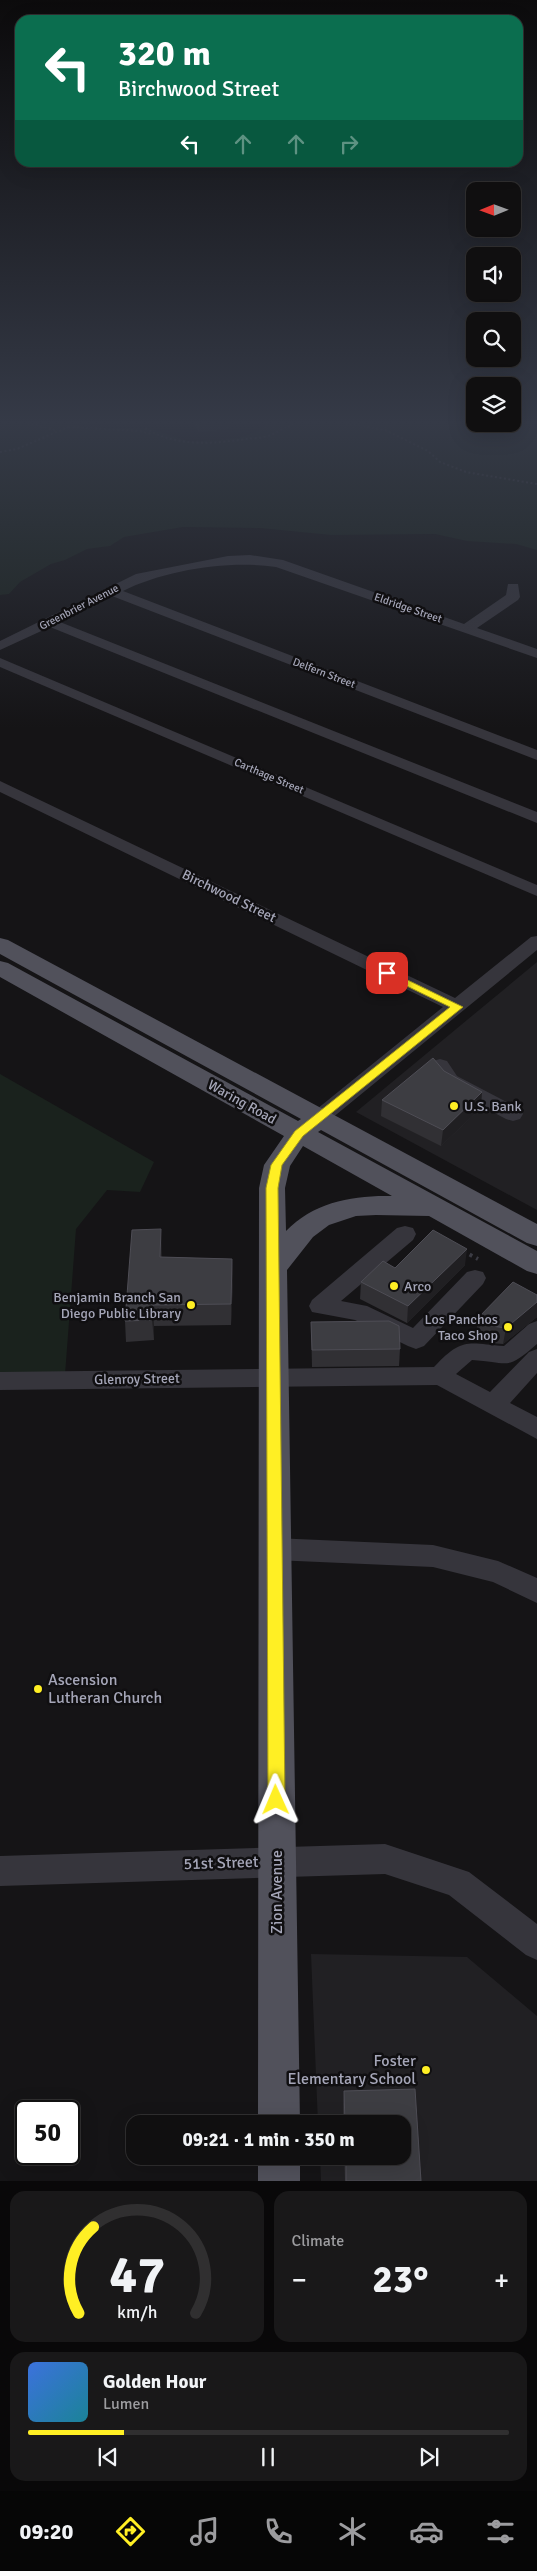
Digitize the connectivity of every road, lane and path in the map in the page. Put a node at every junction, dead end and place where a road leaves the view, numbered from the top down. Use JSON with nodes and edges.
{"nodes":[{"id":1,"x":278,"y":563,"type":"joint"},
{"id":2,"x":513,"y":587,"type":"dead end"},
{"id":3,"x":111,"y":591,"type":"junction"},
{"id":4,"x":49,"y":622,"type":"junction"},
{"id":5,"x":466,"y":629,"type":"junction"},
{"id":6,"x":0,"y":646,"type":"edge"},
{"id":7,"x":537,"y":654,"type":"edge"},
{"id":8,"x":0,"y":662,"type":"edge"},
{"id":9,"x":537,"y":755,"type":"edge"},
{"id":10,"x":0,"y":786,"type":"edge"},
{"id":11,"x":537,"y":818,"type":"edge"},
{"id":12,"x":537,"y":891,"type":"edge"},
{"id":13,"x":537,"y":941,"type":"edge"},
{"id":14,"x":0,"y":945,"type":"edge"},
{"id":15,"x":0,"y":968,"type":"edge"},
{"id":16,"x":458,"y":1007,"type":"junction"},
{"id":17,"x":440,"y":1065,"type":"edge"},
{"id":18,"x":513,"y":1114,"type":"dead end"},
{"id":19,"x":309,"y":1126,"type":"junction"},
{"id":20,"x":435,"y":1209,"type":"junction"},
{"id":21,"x":405,"y":1234,"type":"dead end"},
{"id":22,"x":537,"y":1236,"type":"edge"},
{"id":23,"x":462,"y":1250,"type":"edge"},
{"id":24,"x":537,"y":1264,"type":"edge"},
{"id":25,"x":273,"y":1268,"type":"junction"},
{"id":26,"x":476,"y":1268,"type":"joint"},
{"id":27,"x":537,"y":1330,"type":"edge"},
{"id":28,"x":537,"y":1358,"type":"edge"},
{"id":29,"x":440,"y":1376,"type":"junction"},
{"id":30,"x":274,"y":1378,"type":"junction"},
{"id":31,"x":0,"y":1382,"type":"edge"},
{"id":32,"x":494,"y":1404,"type":"junction"},
{"id":33,"x":537,"y":1429,"type":"edge"},
{"id":34,"x":274,"y":1549,"type":"junction"},
{"id":35,"x":537,"y":1590,"type":"edge"},
{"id":36,"x":277,"y":1861,"type":"junction"},
{"id":37,"x":0,"y":1870,"type":"edge"},
{"id":38,"x":537,"y":1944,"type":"edge"},
{"id":39,"x":279,"y":2115,"type":"edge"},
{"id":40,"x":279,"y":2165,"type":"edge"},
{"id":41,"x":279,"y":2181,"type":"edge"}],
"edges":[{"from":1,"to":3,"type":"street","name":"Greenbrier Avenue"},
{"from":1,"to":5,"type":"street","name":"Eldridge Street"},
{"from":2,"to":5,"type":"street"},
{"from":3,"to":4,"type":"street","name":"Greenbrier Avenue"},
{"from":3,"to":9,"type":"street","name":"Delfern Street"},
{"from":4,"to":6,"type":"street","name":"Greenbrier Avenue"},
{"from":4,"to":11,"type":"street"},
{"from":5,"to":7,"type":"street","name":"Eldridge Street"},
{"from":8,"to":12,"type":"street","name":"Carthage Street"},
{"from":10,"to":16,"type":"street","name":"Birchwood Street"},
{"from":13,"to":16,"type":"street","name":"Zion Avenue"},
{"from":14,"to":19,"type":"main road","name":"Waring Road"},
{"from":15,"to":19,"type":"main road","name":"Waring Road"},
{"from":16,"to":19,"type":"street","name":"Zion Avenue"},
{"from":17,"to":18,"type":"street"},
{"from":19,"to":20,"type":"main road","name":"Waring Road"},
{"from":19,"to":22,"type":"main road","name":"Waring Road"},
{"from":19,"to":25,"type":"main road","name":"Zion Avenue"},
{"from":20,"to":24,"type":"main road","name":"Waring Road"},
{"from":20,"to":25,"type":"main road"},
{"from":21,"to":26,"type":"street"},
{"from":23,"to":26,"type":"path"},
{"from":25,"to":30,"type":"main road","name":"Zion Avenue"},
{"from":27,"to":29,"type":"street"},
{"from":28,"to":32,"type":"street"},
{"from":29,"to":30,"type":"street","name":"Glenroy Street"},
{"from":29,"to":32,"type":"street"},
{"from":30,"to":31,"type":"street","name":"Glenroy Street"},
{"from":30,"to":34,"type":"main road","name":"Zion Avenue"},
{"from":32,"to":33,"type":"street"},
{"from":34,"to":35,"type":"street"},
{"from":34,"to":36,"type":"main road","name":"Zion Avenue"},
{"from":36,"to":37,"type":"street","name":"51st Street"},
{"from":36,"to":38,"type":"street","name":"51st Street"},
{"from":36,"to":39,"type":"main road","name":"Zion Avenue"},
{"from":40,"to":41,"type":"main road"}]}
